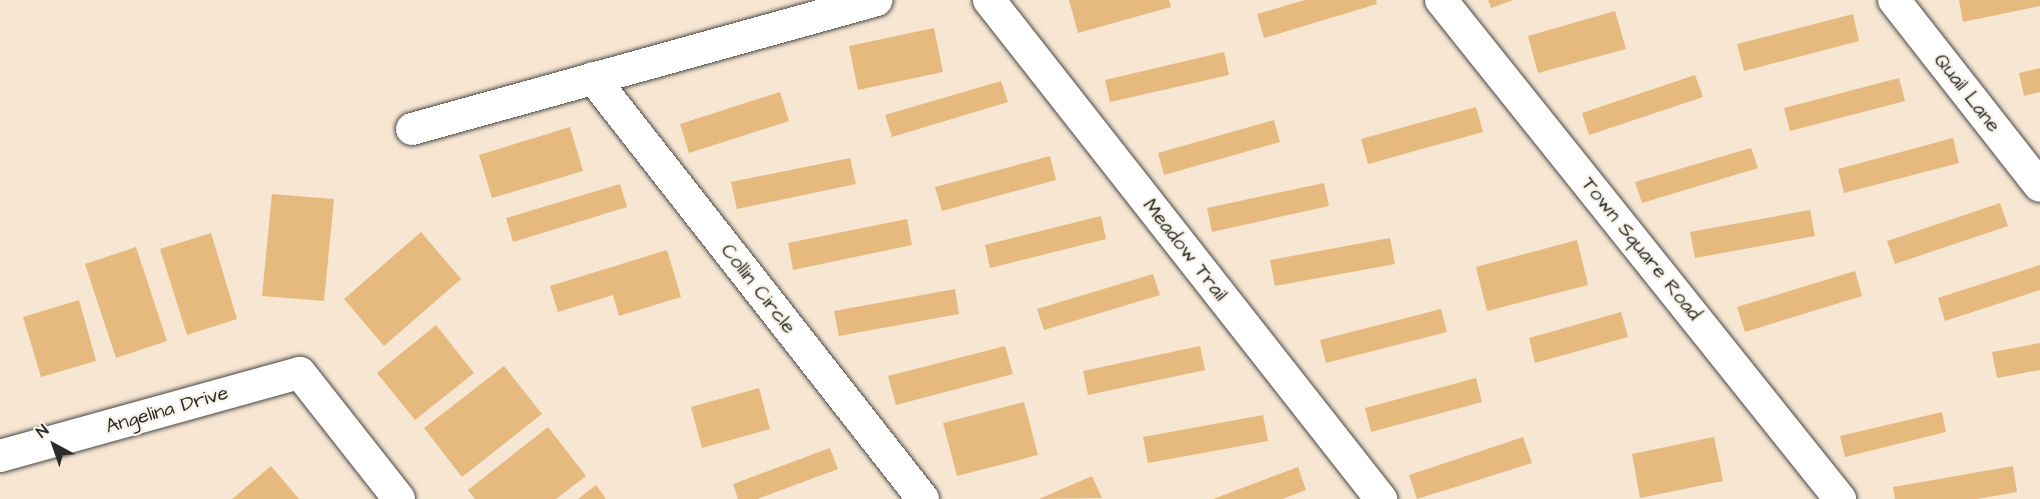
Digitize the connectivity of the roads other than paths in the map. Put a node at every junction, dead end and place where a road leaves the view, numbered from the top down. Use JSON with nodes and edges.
{"nodes":[{"id":1,"x":876,"y":0,"type":"edge"},
{"id":2,"x":989,"y":0,"type":"edge"},
{"id":3,"x":1441,"y":0,"type":"edge"},
{"id":4,"x":1894,"y":0,"type":"edge"},
{"id":5,"x":593,"y":78,"type":"junction"},
{"id":6,"x":412,"y":129,"type":"dead end"},
{"id":7,"x":2040,"y":186,"type":"edge"},
{"id":8,"x":0,"y":456,"type":"edge"},
{"id":9,"x":399,"y":499,"type":"edge"},
{"id":10,"x":923,"y":499,"type":"edge"},
{"id":11,"x":1381,"y":499,"type":"edge"},
{"id":12,"x":1840,"y":499,"type":"edge"}],
"edges":[{"from":1,"to":5,"type":"street"},
{"from":2,"to":11,"type":"street","name":"Meadow Trail"},
{"from":3,"to":12,"type":"street","name":"Town Square Road"},
{"from":4,"to":7,"type":"street","name":"Quail Lane"},
{"from":5,"to":6,"type":"street"},
{"from":5,"to":10,"type":"street","name":"Collin Circle"},
{"from":8,"to":9,"type":"street","name":"Angelina Drive"}]}
